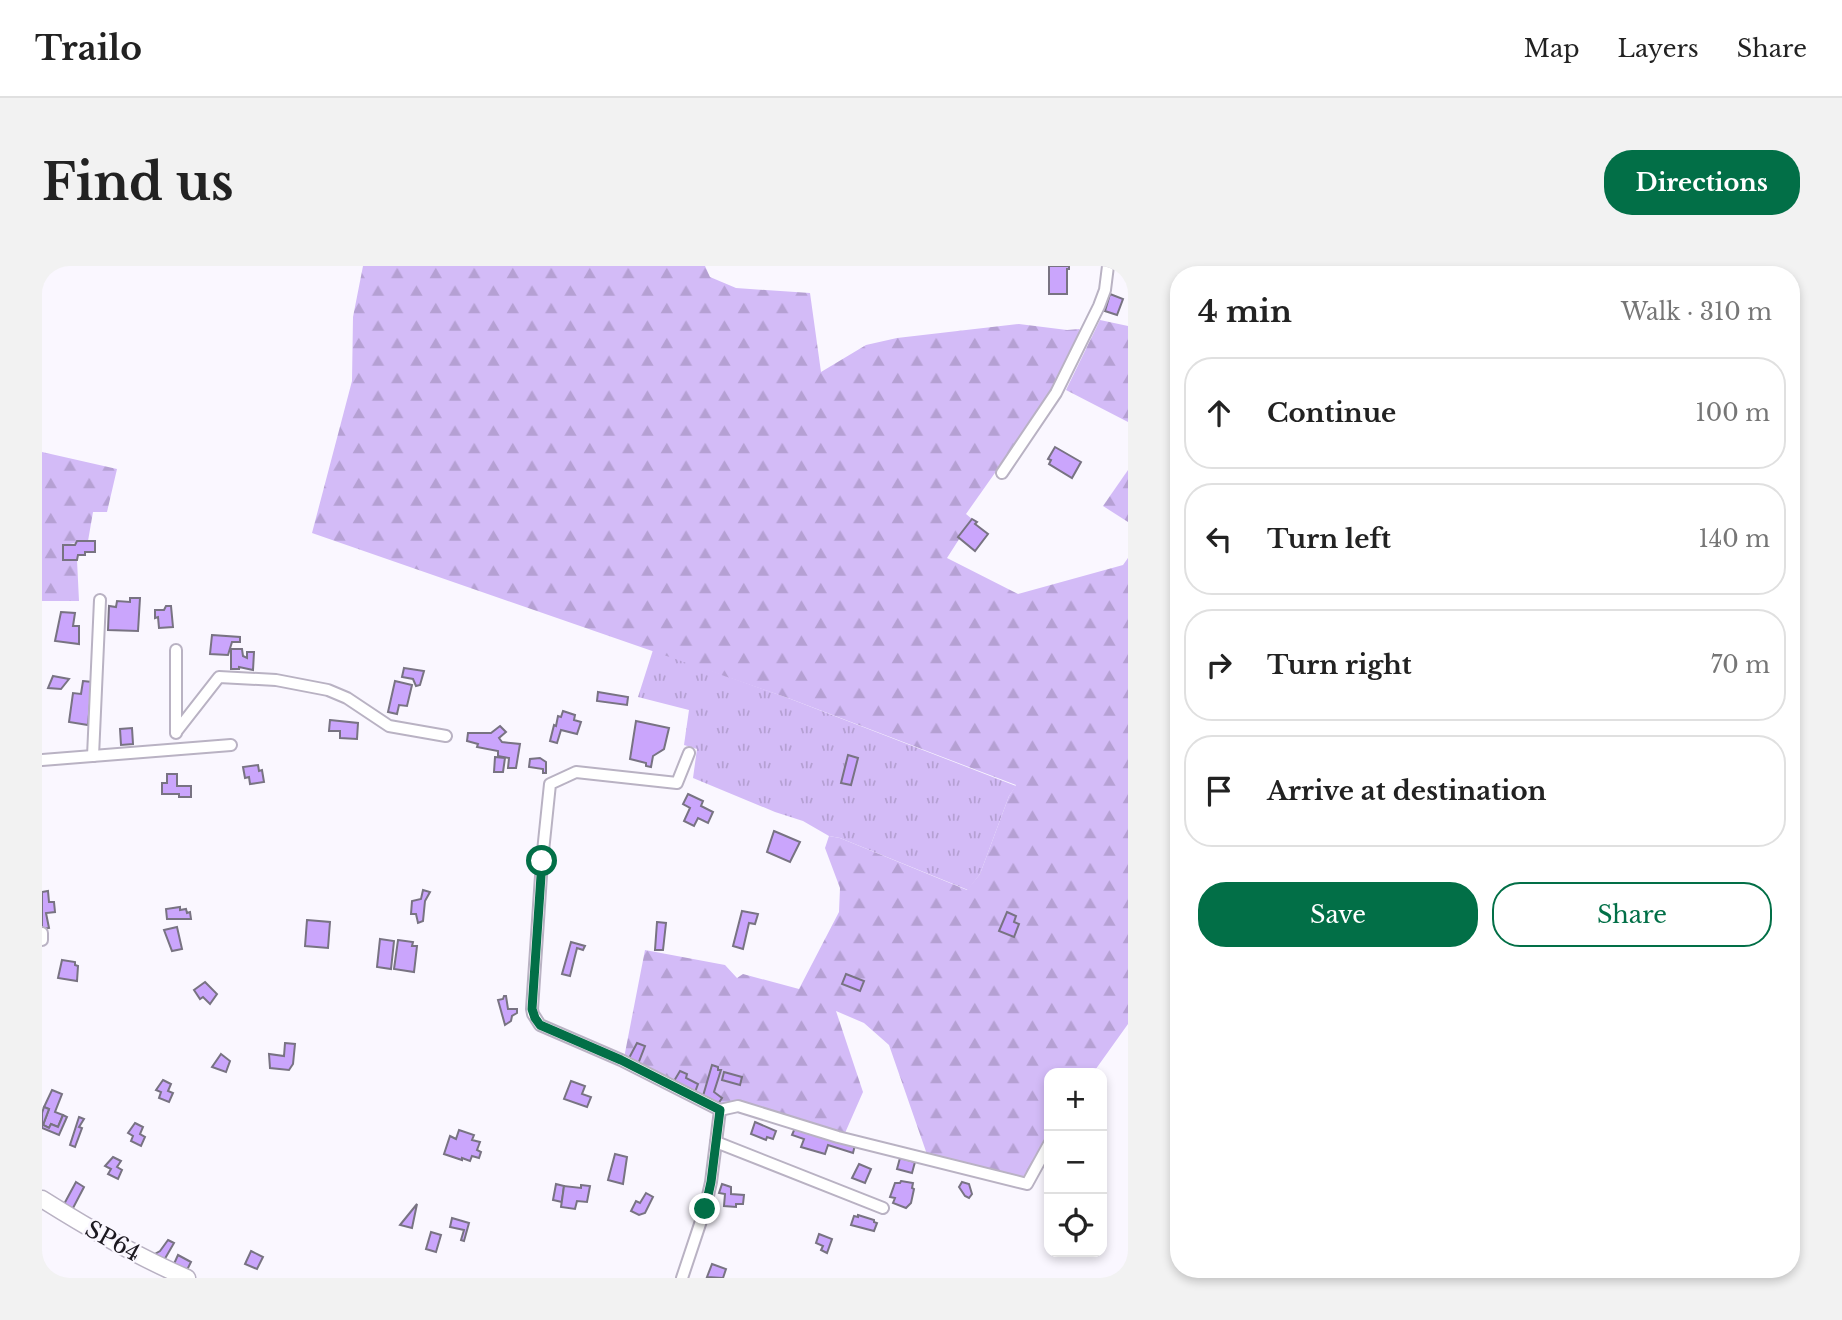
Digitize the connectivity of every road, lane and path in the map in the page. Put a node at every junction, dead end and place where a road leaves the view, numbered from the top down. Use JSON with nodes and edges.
{"nodes":[{"id":1,"x":1108,"y":266,"type":"edge"},
{"id":2,"x":1002,"y":473,"type":"dead end"},
{"id":3,"x":100,"y":600,"type":"dead end"},
{"id":4,"x":176,"y":650,"type":"dead end"},
{"id":5,"x":176,"y":732,"type":"junction"},
{"id":6,"x":446,"y":736,"type":"dead end"},
{"id":7,"x":232,"y":745,"type":"dead end"},
{"id":8,"x":176,"y":750,"type":"junction"},
{"id":9,"x":689,"y":753,"type":"dead end"},
{"id":10,"x":93,"y":756,"type":"junction"},
{"id":11,"x":42,"y":760,"type":"edge"},
{"id":12,"x":42,"y":933,"type":"edge"},
{"id":13,"x":42,"y":940,"type":"edge"},
{"id":14,"x":720,"y":1110,"type":"junction"},
{"id":15,"x":716,"y":1142,"type":"junction"},
{"id":16,"x":1044,"y":1153,"type":"edge"},
{"id":17,"x":42,"y":1199,"type":"edge"},
{"id":18,"x":883,"y":1208,"type":"dead end"},
{"id":19,"x":187,"y":1278,"type":"edge"},
{"id":20,"x":682,"y":1278,"type":"edge"}],
"edges":[{"from":1,"to":2,"type":"street"},
{"from":3,"to":10,"type":"street"},
{"from":4,"to":5,"type":"street"},
{"from":5,"to":6,"type":"street"},
{"from":5,"to":8,"type":"street"},
{"from":7,"to":8,"type":"street"},
{"from":8,"to":10,"type":"street"},
{"from":9,"to":14,"type":"street"},
{"from":10,"to":11,"type":"street"},
{"from":12,"to":13,"type":"street"},
{"from":14,"to":15,"type":"street"},
{"from":14,"to":16,"type":"street"},
{"from":15,"to":18,"type":"street"},
{"from":15,"to":20,"type":"street"},
{"from":17,"to":19,"type":"street","name":"SP64","number":"SP64"}]}
